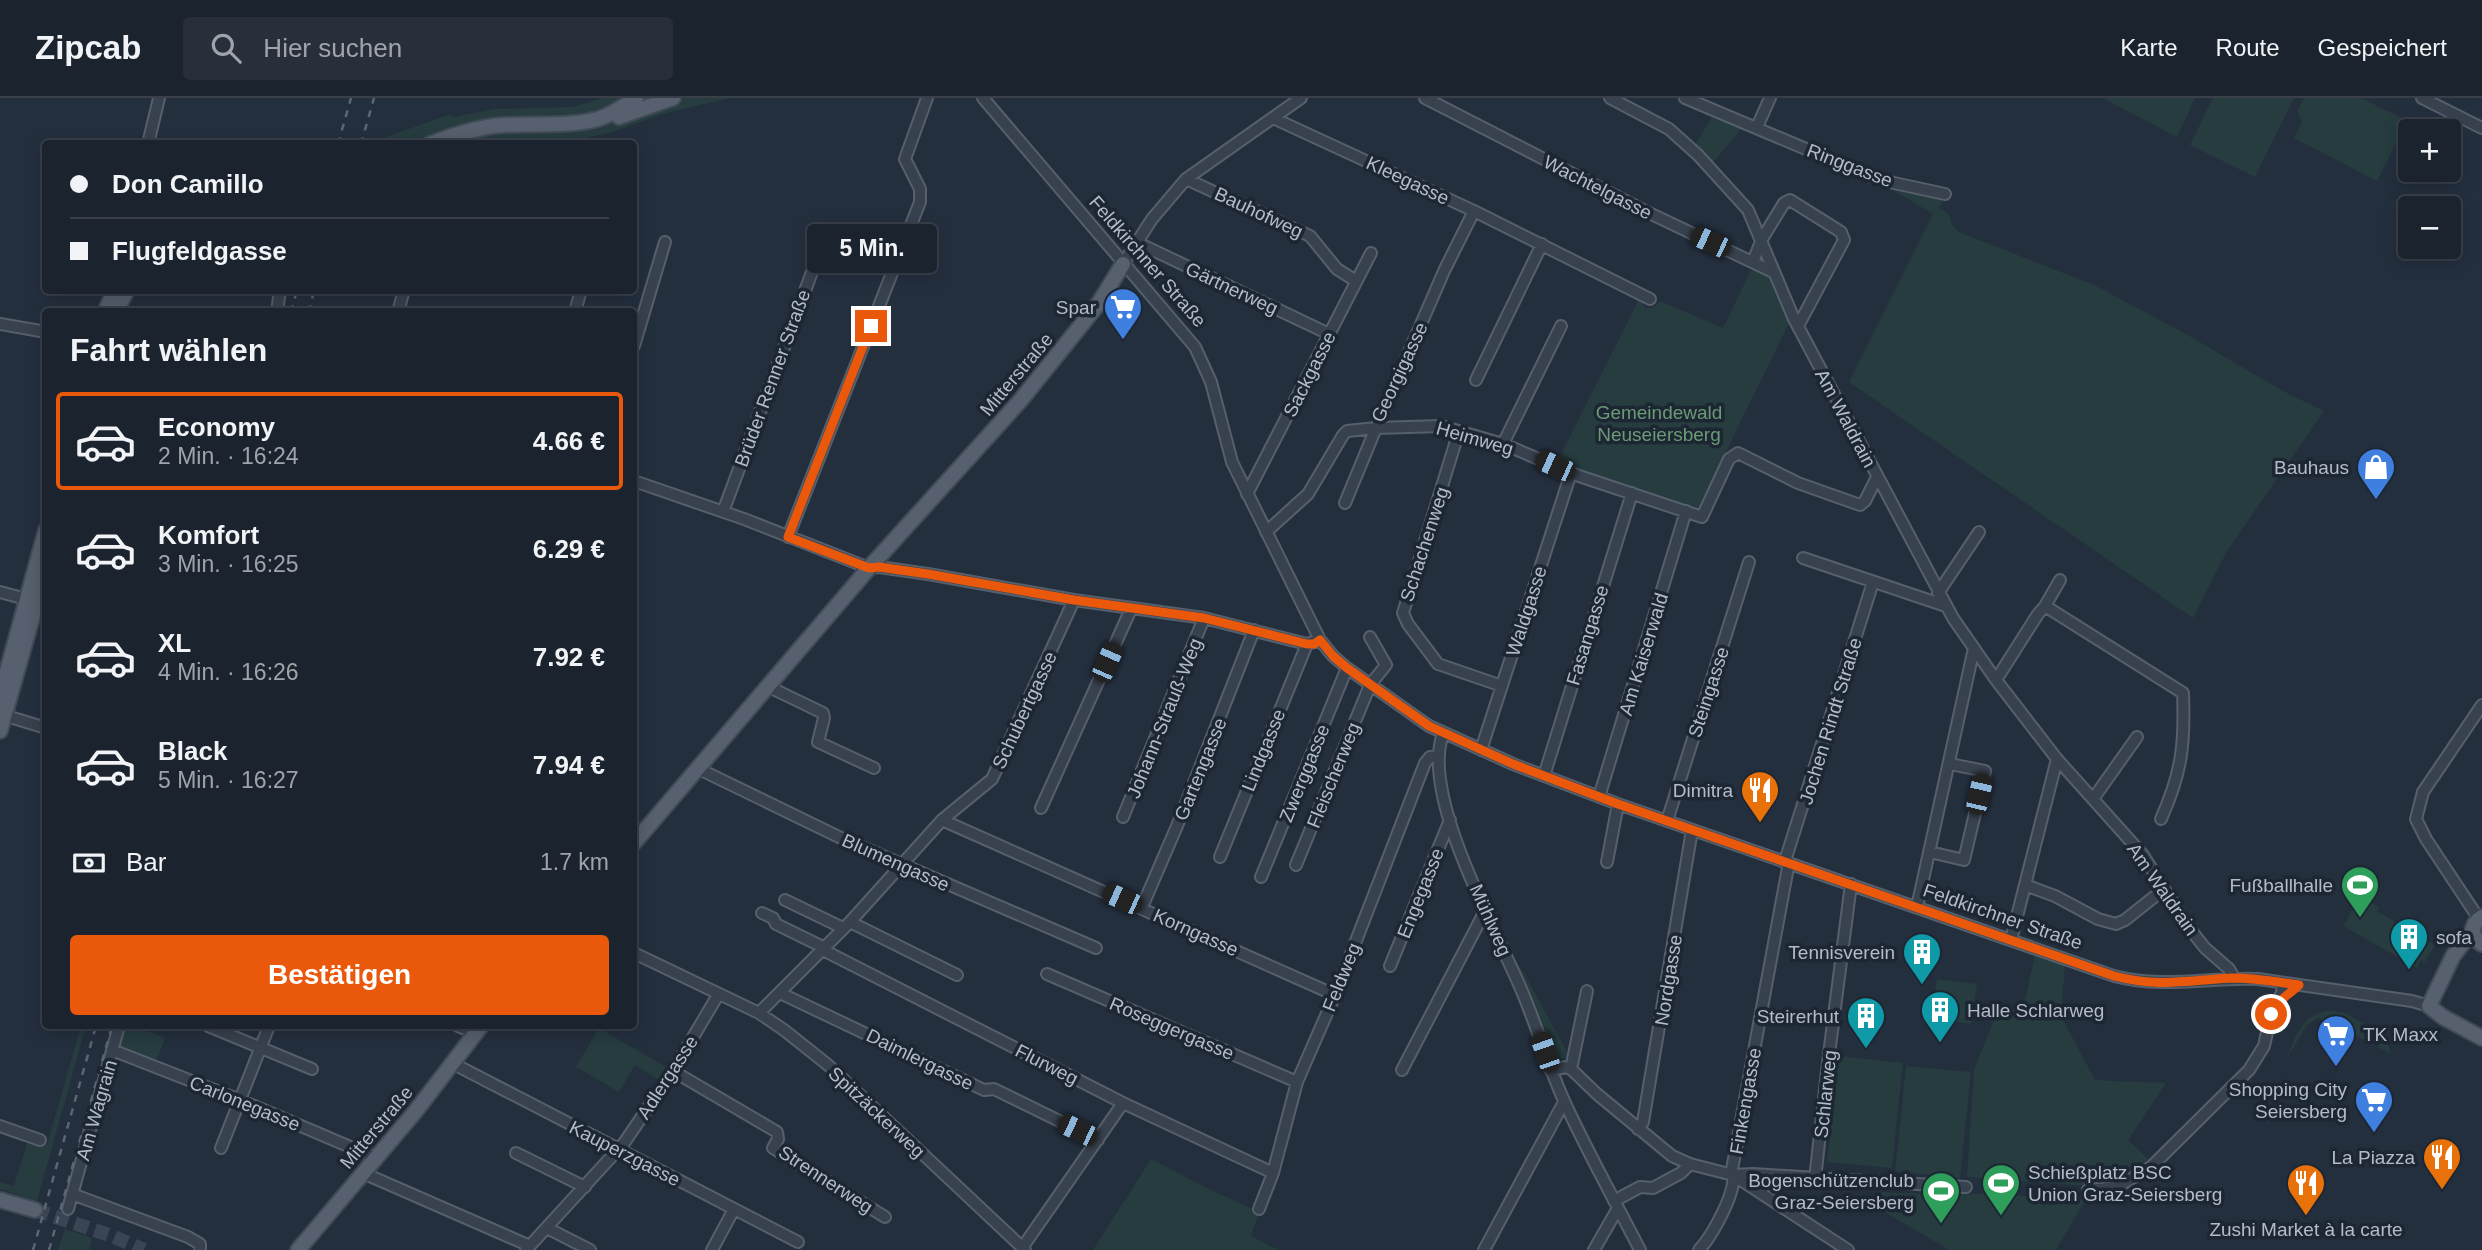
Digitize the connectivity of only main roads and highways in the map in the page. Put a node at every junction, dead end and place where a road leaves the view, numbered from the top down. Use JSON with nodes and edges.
{"nodes":[{"id":1,"x":673,"y":98,"type":"edge"},
{"id":2,"x":632,"y":100,"type":"edge"},
{"id":3,"x":532,"y":124,"type":"junction"},
{"id":4,"x":442,"y":140,"type":"edge"},
{"id":5,"x":1123,"y":264,"type":"road end"},
{"id":6,"x":42,"y":544,"type":"edge"},
{"id":7,"x":42,"y":582,"type":"edge"},
{"id":8,"x":0,"y":697,"type":"edge"},
{"id":9,"x":2,"y":714,"type":"edge"},
{"id":10,"x":0,"y":731,"type":"edge"},
{"id":11,"x":637,"y":840,"type":"edge"},
{"id":12,"x":2479,"y":930,"type":"edge"},
{"id":13,"x":2429,"y":1006,"type":"junction"},
{"id":14,"x":478,"y":1029,"type":"edge"},
{"id":15,"x":2482,"y":1030,"type":"edge"},
{"id":16,"x":2482,"y":1038,"type":"edge"},
{"id":17,"x":0,"y":1200,"type":"edge"},
{"id":18,"x":35,"y":1210,"type":"tunnel mouth"},
{"id":19,"x":298,"y":1250,"type":"edge"}],
"edges":[{"from":1,"to":3,"type":"main road"},
{"from":2,"to":3,"type":"main road"},
{"from":3,"to":4,"type":"main road"},
{"from":5,"to":11,"type":"main road","name":"Mitterstraße"},
{"from":6,"to":8,"type":"main road"},
{"from":7,"to":9,"type":"main road"},
{"from":9,"to":10,"type":"main road"},
{"from":12,"to":13,"type":"main road"},
{"from":13,"to":15,"type":"main road","name":"Feldkirchner Straße"},
{"from":13,"to":16,"type":"main road","name":"Feldkirchner Straße"},
{"from":14,"to":19,"type":"main road","name":"Mitterstraße"},
{"from":17,"to":18,"type":"main road"}]}
